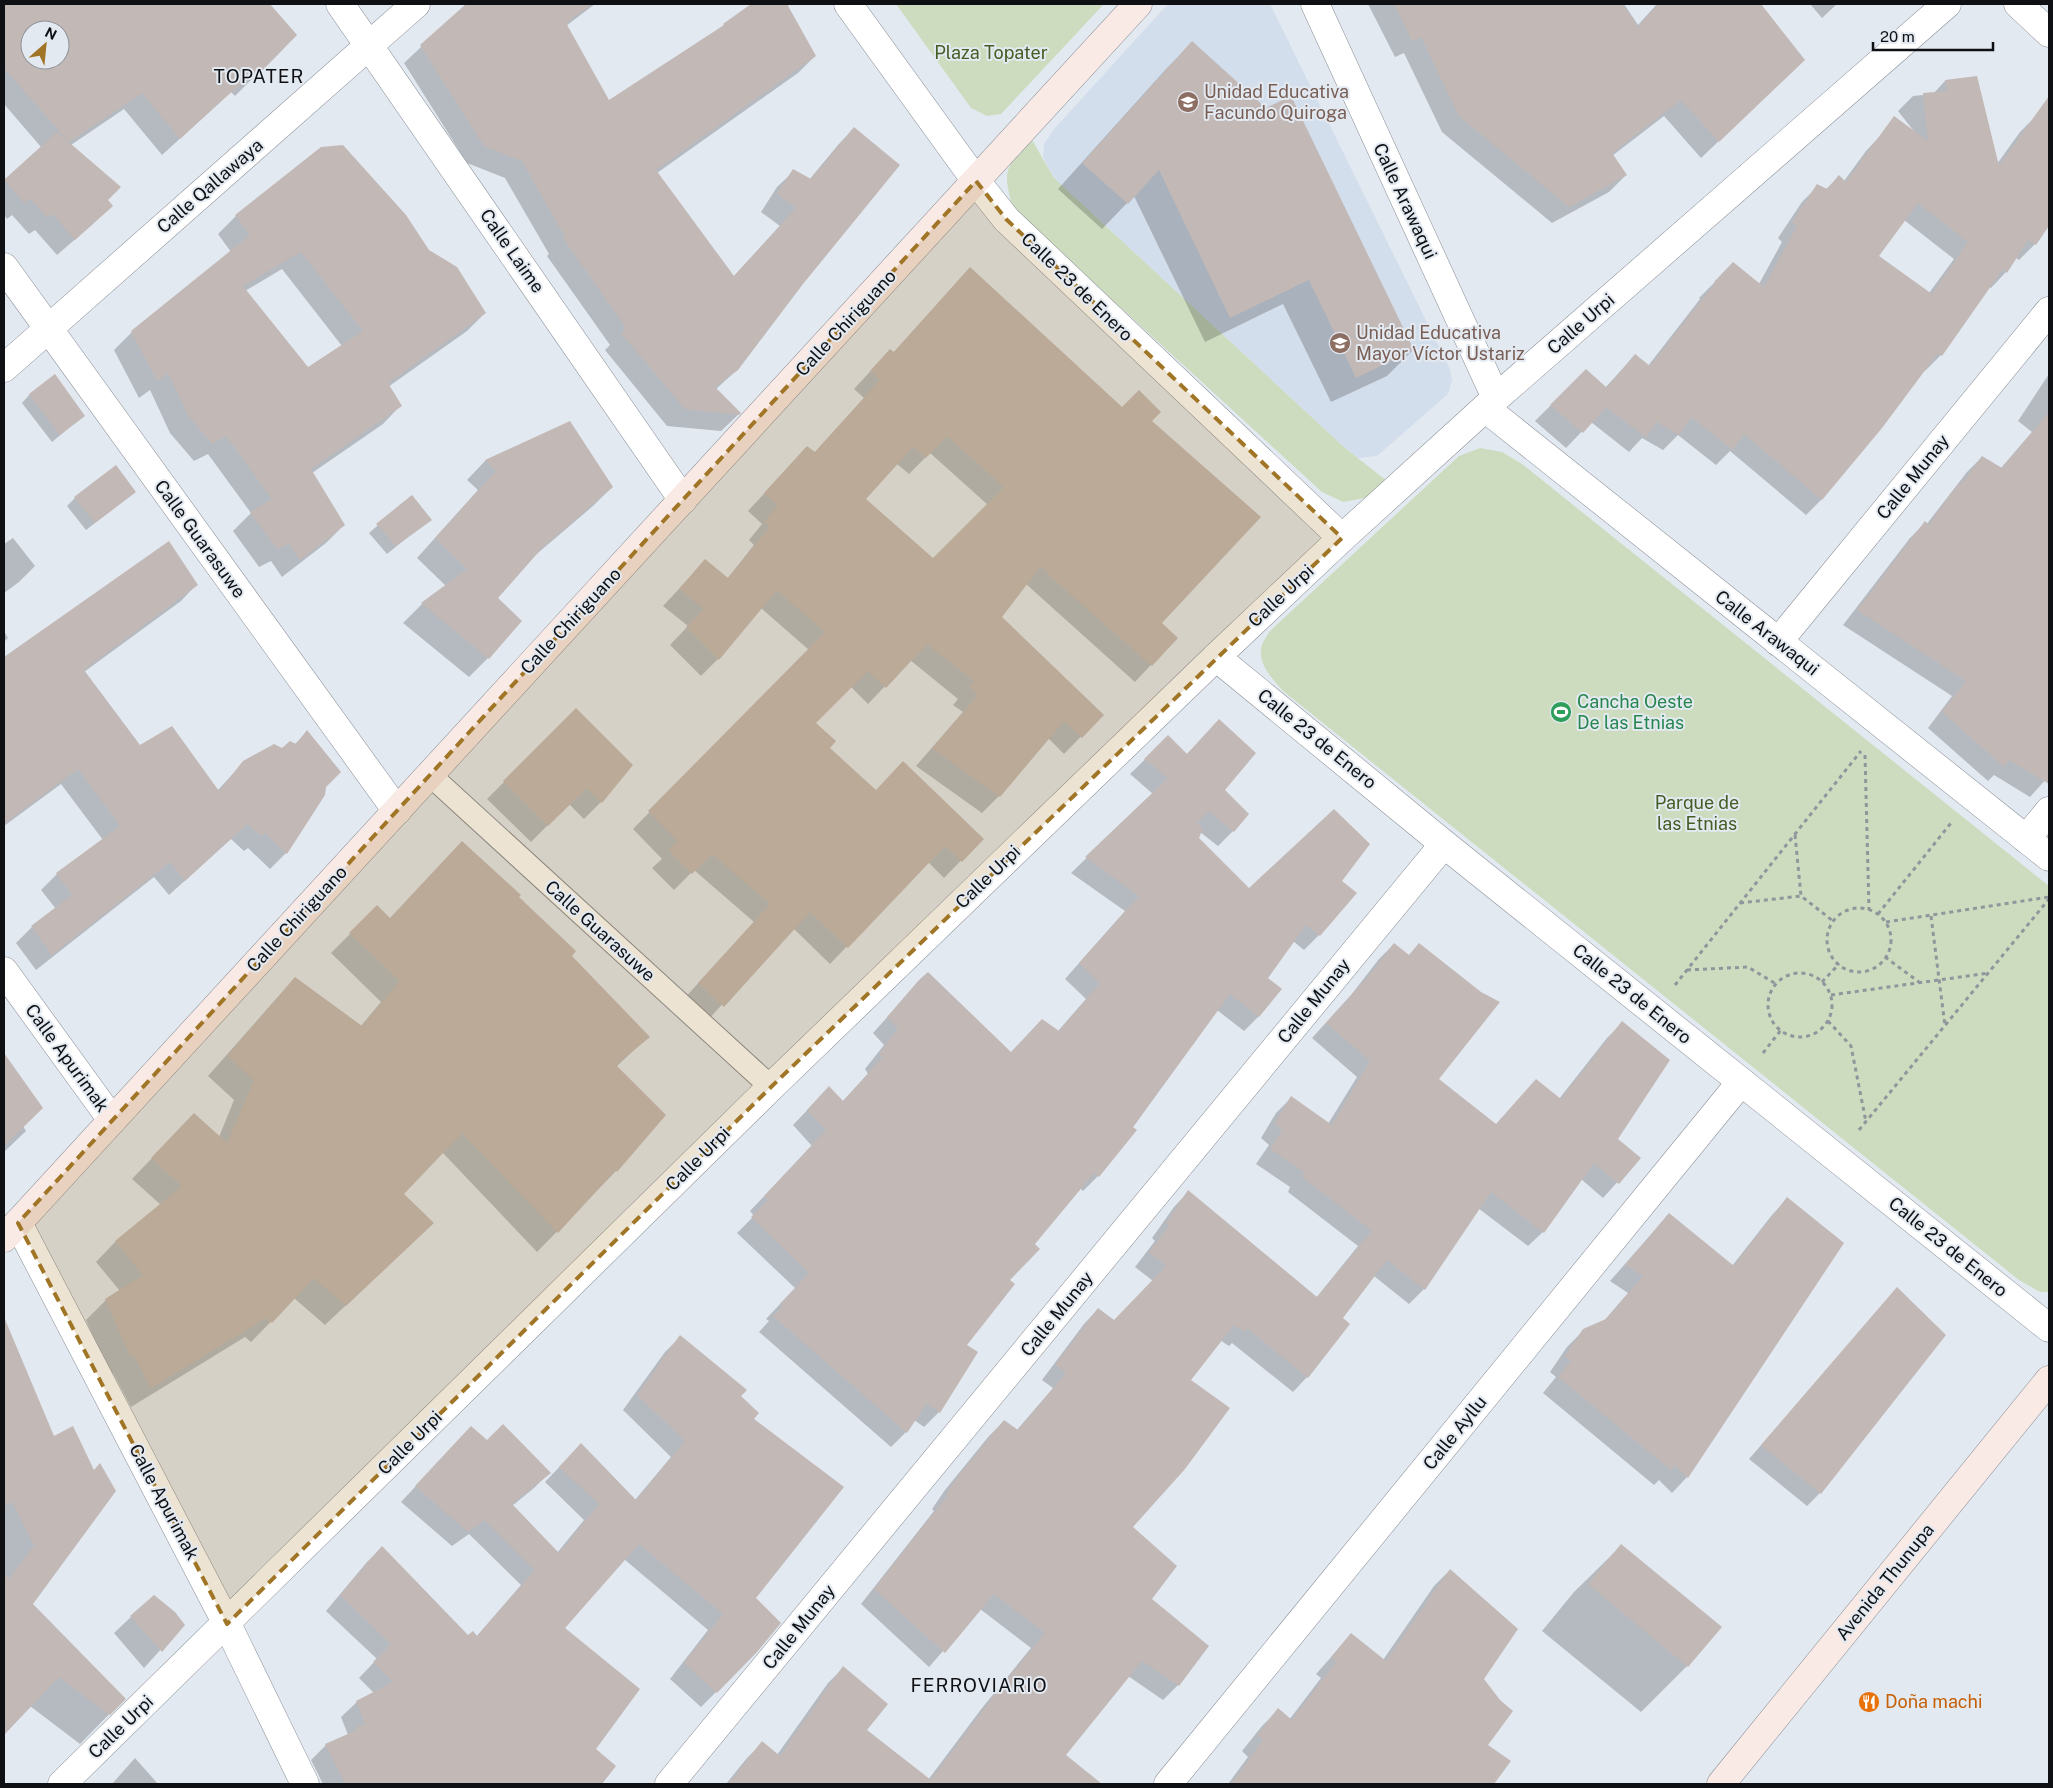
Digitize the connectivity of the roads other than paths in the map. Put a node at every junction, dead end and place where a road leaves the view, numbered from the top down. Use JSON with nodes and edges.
{"nodes":[{"id":1,"x":340,"y":4,"type":"edge"},
{"id":2,"x":416,"y":4,"type":"edge"},
{"id":3,"x":848,"y":4,"type":"edge"},
{"id":4,"x":1138,"y":4,"type":"edge"},
{"id":5,"x":1315,"y":4,"type":"edge"},
{"id":6,"x":1947,"y":4,"type":"edge"},
{"id":7,"x":2018,"y":4,"type":"edge"},
{"id":8,"x":2049,"y":33,"type":"edge"},
{"id":9,"x":371,"y":46,"type":"junction"},
{"id":10,"x":976,"y":181,"type":"junction"},
{"id":11,"x":4,"y":267,"type":"edge"},
{"id":12,"x":2049,"y":311,"type":"edge"},
{"id":13,"x":47,"y":329,"type":"junction"},
{"id":14,"x":4,"y":368,"type":"edge"},
{"id":15,"x":1491,"y":403,"type":"junction"},
{"id":16,"x":683,"y":500,"type":"junction"},
{"id":17,"x":1342,"y":538,"type":"junction"},
{"id":18,"x":1778,"y":642,"type":"junction"},
{"id":19,"x":1216,"y":657,"type":"junction"},
{"id":20,"x":430,"y":775,"type":"junction"},
{"id":21,"x":397,"y":811,"type":"junction"},
{"id":22,"x":2049,"y":811,"type":"edge"},
{"id":23,"x":2026,"y":839,"type":"junction"},
{"id":24,"x":1444,"y":844,"type":"junction"},
{"id":25,"x":2049,"y":857,"type":"edge"},
{"id":26,"x":4,"y":972,"type":"edge"},
{"id":27,"x":1741,"y":1082,"type":"junction"},
{"id":28,"x":771,"y":1087,"type":"junction"},
{"id":29,"x":112,"y":1120,"type":"junction"},
{"id":30,"x":11,"y":1230,"type":"edge"},
{"id":31,"x":2049,"y":1328,"type":"edge"},
{"id":32,"x":2049,"y":1380,"type":"edge"},
{"id":33,"x":227,"y":1624,"type":"junction"},
{"id":34,"x":62,"y":1784,"type":"edge"},
{"id":35,"x":305,"y":1784,"type":"edge"},
{"id":36,"x":669,"y":1784,"type":"edge"},
{"id":37,"x":1168,"y":1784,"type":"edge"},
{"id":38,"x":1721,"y":1784,"type":"edge"}],
"edges":[{"from":1,"to":9,"type":"street","name":"Calle Laime"},
{"from":2,"to":9,"type":"street","name":"Calle Qallawaya"},
{"from":3,"to":10,"type":"street","name":"Calle 23 de Enero"},
{"from":4,"to":10,"type":"main road","name":"Calle Chiriguano"},
{"from":5,"to":15,"type":"street","name":"Calle Arawaqui"},
{"from":6,"to":15,"type":"street","name":"Calle Urpi"},
{"from":7,"to":8,"type":"street"},
{"from":9,"to":13,"type":"street","name":"Calle Qallawaya"},
{"from":9,"to":16,"type":"street","name":"Calle Laime"},
{"from":10,"to":16,"type":"main road","name":"Calle Chiriguano"},
{"from":10,"to":17,"type":"street","name":"Calle 23 de Enero"},
{"from":11,"to":13,"type":"street","name":"Calle Guarasuwe"},
{"from":12,"to":18,"type":"street","name":"Calle Munay"},
{"from":13,"to":14,"type":"street","name":"Calle Qallawaya"},
{"from":13,"to":21,"type":"street","name":"Calle Guarasuwe"},
{"from":15,"to":17,"type":"street","name":"Calle Urpi"},
{"from":15,"to":18,"type":"street","name":"Calle Arawaqui"},
{"from":16,"to":20,"type":"main road","name":"Calle Chiriguano"},
{"from":17,"to":19,"type":"street","name":"Calle Urpi"},
{"from":18,"to":23,"type":"street","name":"Calle Arawaqui"},
{"from":19,"to":24,"type":"street","name":"Calle 23 de Enero"},
{"from":19,"to":28,"type":"street","name":"Calle Urpi"},
{"from":20,"to":21,"type":"main road","name":"Calle Chiriguano"},
{"from":20,"to":28,"type":"lane","name":"Calle Guarasuwe"},
{"from":21,"to":29,"type":"main road","name":"Calle Chiriguano"},
{"from":22,"to":23,"type":"street"},
{"from":23,"to":25,"type":"street","name":"Calle Arawaqui"},
{"from":24,"to":27,"type":"street","name":"Calle 23 de Enero"},
{"from":24,"to":36,"type":"street","name":"Calle Munay"},
{"from":26,"to":29,"type":"street","name":"Calle Apurimak"},
{"from":27,"to":31,"type":"street","name":"Calle 23 de Enero"},
{"from":27,"to":37,"type":"street","name":"Calle Ayllu"},
{"from":28,"to":33,"type":"street","name":"Calle Urpi"},
{"from":29,"to":30,"type":"main road","name":"Calle Chiriguano"},
{"from":30,"to":33,"type":"street","name":"Calle Apurimak"},
{"from":32,"to":38,"type":"main road","name":"Avenida Thunupa"},
{"from":33,"to":34,"type":"street","name":"Calle Urpi"},
{"from":33,"to":35,"type":"street","name":"Calle Apurimak"}]}
